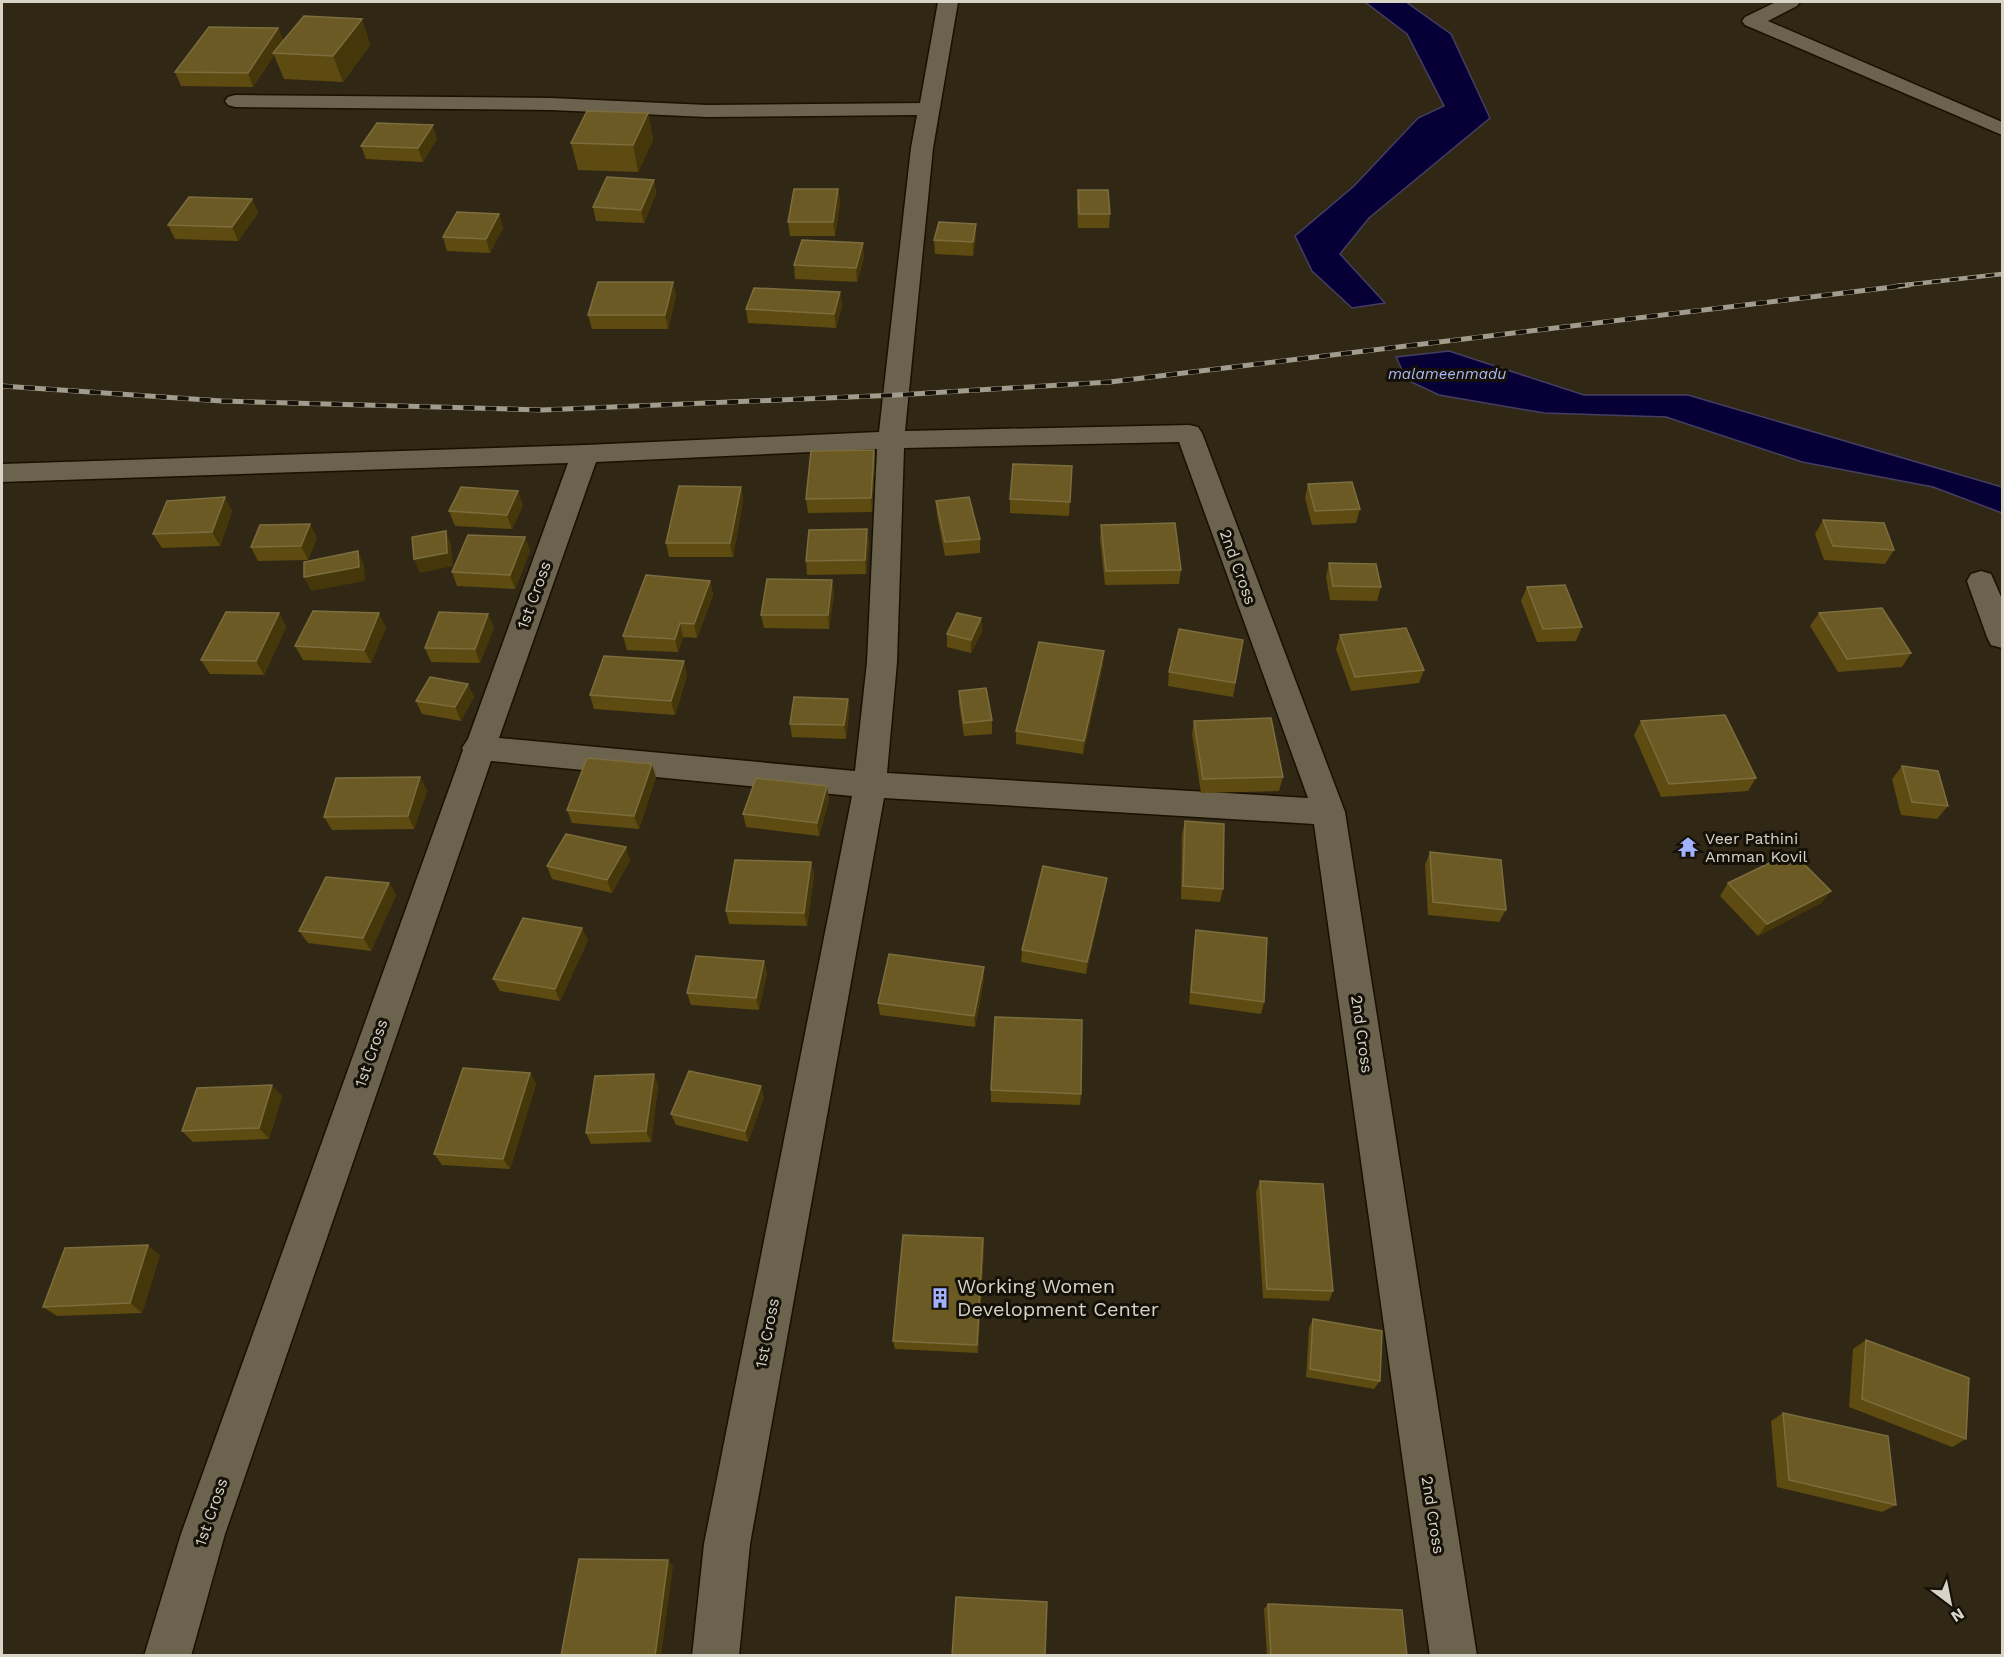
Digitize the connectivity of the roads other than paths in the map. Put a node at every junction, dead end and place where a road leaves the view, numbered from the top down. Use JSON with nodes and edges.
{"nodes":[{"id":1,"x":948,"y":2,"type":"edge"},
{"id":2,"x":1790,"y":2,"type":"edge"},
{"id":3,"x":235,"y":101,"type":"dead end"},
{"id":4,"x":929,"y":109,"type":"junction"},
{"id":5,"x":2002,"y":129,"type":"edge"},
{"id":6,"x":891,"y":440,"type":"junction"},
{"id":7,"x":585,"y":454,"type":"junction"},
{"id":8,"x":2,"y":473,"type":"edge"},
{"id":9,"x":1981,"y":581,"type":"dead end"},
{"id":10,"x":2002,"y":637,"type":"edge"},
{"id":11,"x":478,"y":748,"type":"junction"},
{"id":12,"x":870,"y":785,"type":"junction"},
{"id":13,"x":1329,"y":812,"type":"junction"},
{"id":14,"x":167,"y":1656,"type":"edge"},
{"id":15,"x":715,"y":1656,"type":"edge"},
{"id":16,"x":1454,"y":1656,"type":"edge"}],
"edges":[{"from":1,"to":4,"type":"street","name":"1st Cross"},
{"from":2,"to":5,"type":"street"},
{"from":3,"to":4,"type":"street"},
{"from":4,"to":6,"type":"street","name":"1st Cross"},
{"from":6,"to":7,"type":"street"},
{"from":6,"to":12,"type":"street","name":"1st Cross"},
{"from":6,"to":13,"type":"street","name":"2nd Cross"},
{"from":7,"to":8,"type":"street"},
{"from":7,"to":11,"type":"street","name":"1st Cross"},
{"from":9,"to":10,"type":"street"},
{"from":11,"to":12,"type":"street"},
{"from":11,"to":14,"type":"street","name":"1st Cross"},
{"from":12,"to":13,"type":"street"},
{"from":12,"to":15,"type":"street","name":"1st Cross"},
{"from":13,"to":16,"type":"street","name":"2nd Cross"}]}
